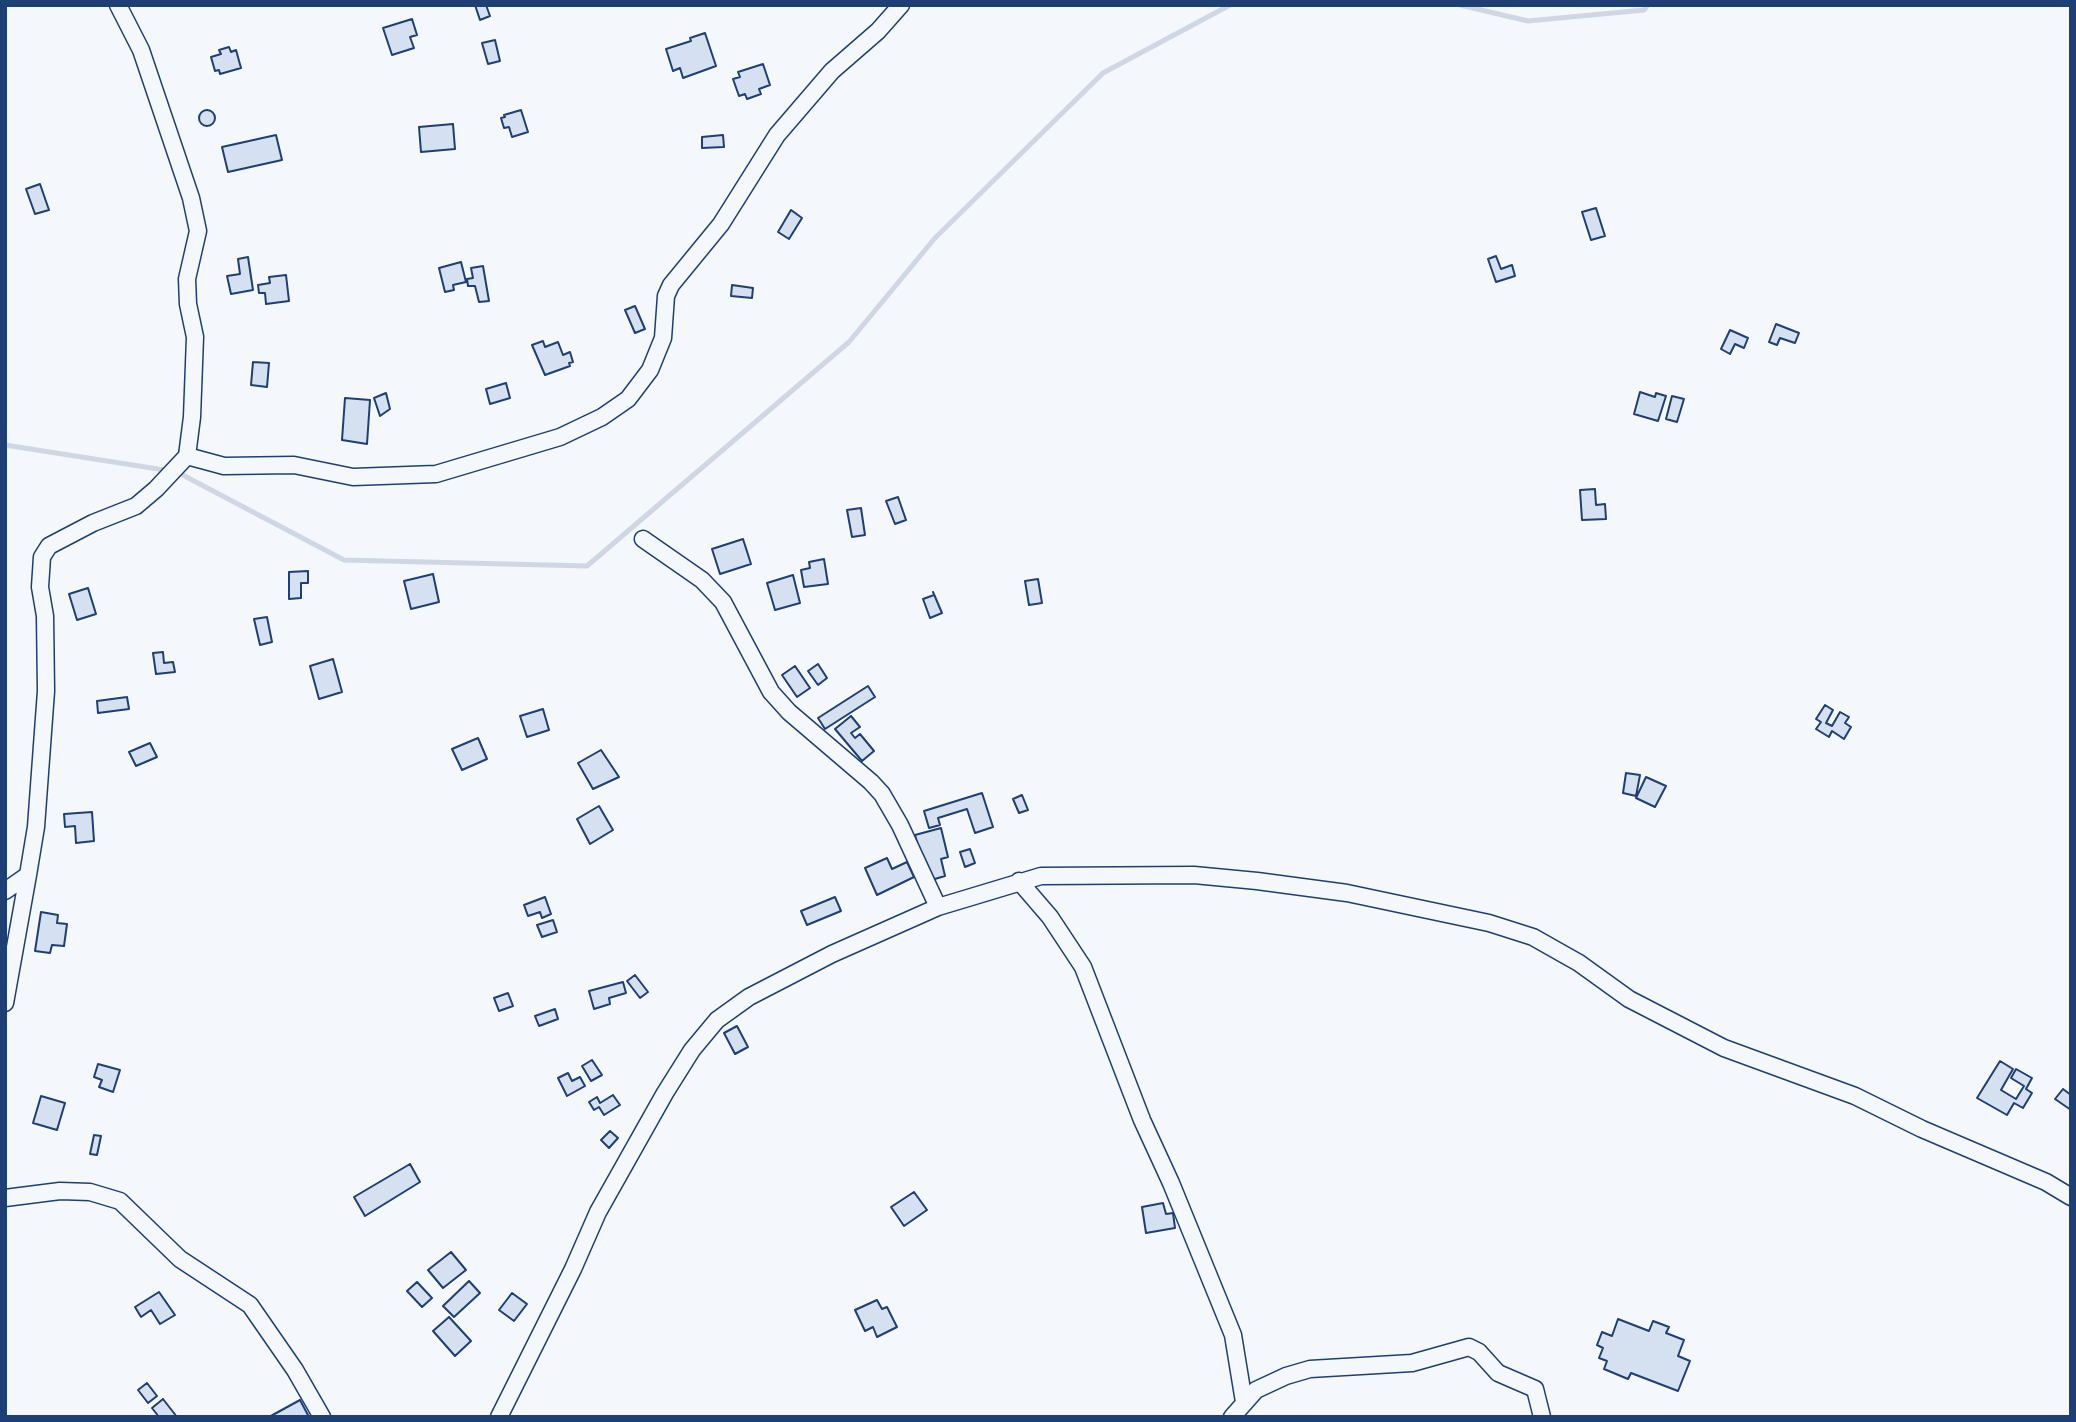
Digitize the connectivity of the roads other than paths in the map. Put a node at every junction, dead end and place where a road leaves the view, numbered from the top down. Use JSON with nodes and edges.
{"nodes":[{"id":1,"x":118,"y":5,"type":"edge"},
{"id":2,"x":901,"y":5,"type":"edge"},
{"id":3,"x":187,"y":456,"type":"junction"},
{"id":4,"x":643,"y":539,"type":"dead end"},
{"id":5,"x":28,"y":875,"type":"junction"},
{"id":6,"x":1019,"y":881,"type":"junction"},
{"id":7,"x":5,"y":891,"type":"edge"},
{"id":8,"x":938,"y":906,"type":"junction"},
{"id":9,"x":5,"y":1003,"type":"edge"},
{"id":10,"x":2071,"y":1197,"type":"edge"},
{"id":11,"x":5,"y":1198,"type":"edge"},
{"id":12,"x":1244,"y":1402,"type":"junction"},
{"id":13,"x":322,"y":1417,"type":"edge"},
{"id":14,"x":499,"y":1417,"type":"edge"},
{"id":15,"x":1232,"y":1417,"type":"edge"},
{"id":16,"x":1542,"y":1417,"type":"edge"}],
"edges":[{"from":1,"to":3,"type":"street"},
{"from":2,"to":3,"type":"street"},
{"from":3,"to":5,"type":"street"},
{"from":4,"to":8,"type":"street"},
{"from":5,"to":7,"type":"street"},
{"from":5,"to":9,"type":"street"},
{"from":6,"to":8,"type":"street"},
{"from":6,"to":10,"type":"street"},
{"from":6,"to":12,"type":"street"},
{"from":8,"to":14,"type":"street"},
{"from":11,"to":13,"type":"street"},
{"from":12,"to":15,"type":"street"},
{"from":12,"to":16,"type":"street"}]}
